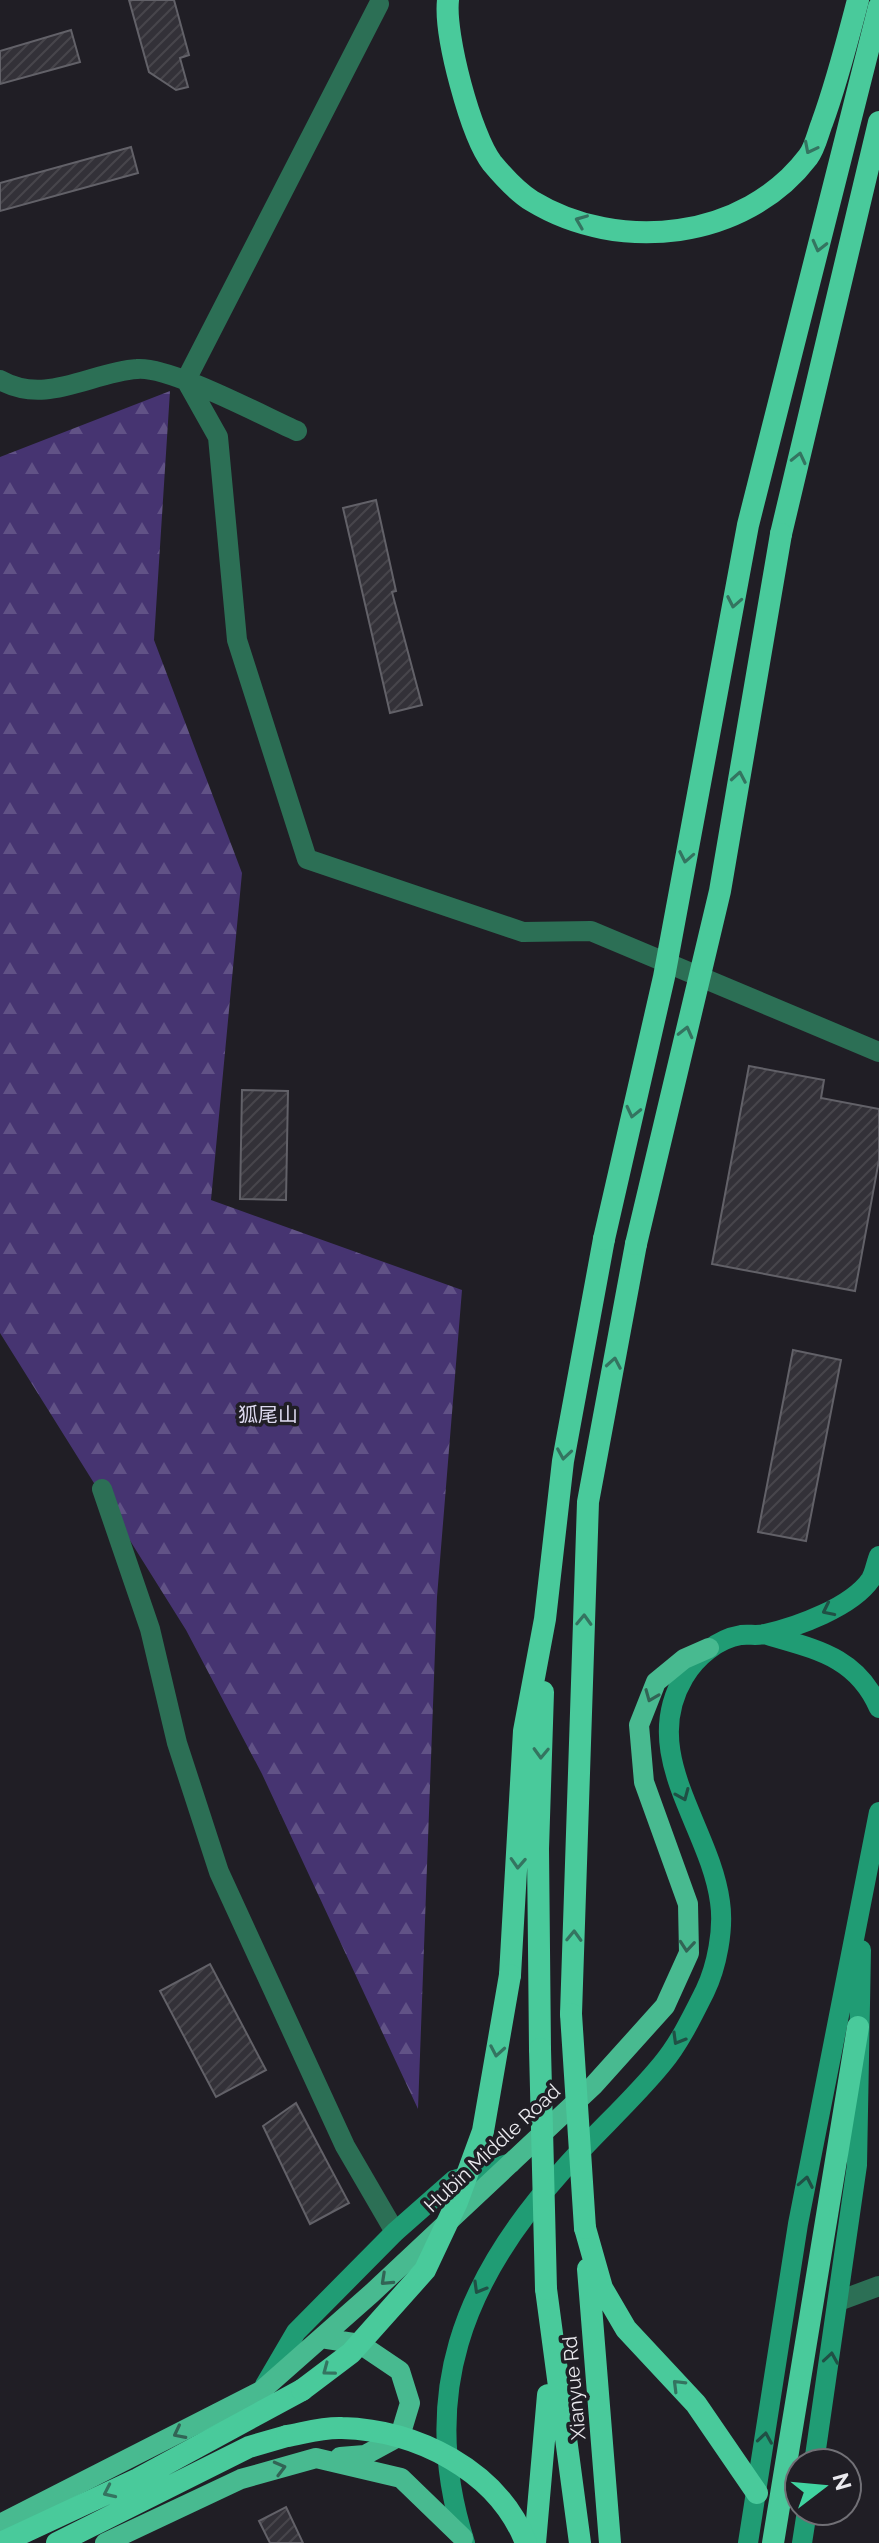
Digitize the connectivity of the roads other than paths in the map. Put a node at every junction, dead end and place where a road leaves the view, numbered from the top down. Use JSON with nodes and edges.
{"nodes":[{"id":1,"x":448,"y":0,"type":"edge"},
{"id":2,"x":858,"y":0,"type":"edge"},
{"id":3,"x":867,"y":0,"type":"edge"},
{"id":4,"x":379,"y":4,"type":"dead end"},
{"id":5,"x":879,"y":7,"type":"edge"},
{"id":6,"x":879,"y":52,"type":"edge"},
{"id":7,"x":879,"y":122,"type":"edge"},
{"id":8,"x":0,"y":380,"type":"edge"},
{"id":9,"x":186,"y":380,"type":"junction"},
{"id":10,"x":297,"y":431,"type":"dead end"},
{"id":11,"x":879,"y":1052,"type":"edge"},
{"id":12,"x":102,"y":1489,"type":"dead end"},
{"id":13,"x":879,"y":1556,"type":"edge"},
{"id":14,"x":545,"y":1619,"type":"junction"},
{"id":15,"x":764,"y":1634,"type":"junction"},
{"id":16,"x":709,"y":1648,"type":"junction"},
{"id":17,"x":879,"y":1708,"type":"edge"},
{"id":18,"x":879,"y":1812,"type":"edge"},
{"id":19,"x":862,"y":1891,"type":"junction"},
{"id":20,"x":858,"y":2027,"type":"junction"},
{"id":21,"x":511,"y":2163,"type":"junction"},
{"id":22,"x":585,"y":2228,"type":"junction"},
{"id":23,"x":395,"y":2232,"type":"junction"},
{"id":24,"x":879,"y":2286,"type":"edge"},
{"id":25,"x":841,"y":2300,"type":"dead end"},
{"id":26,"x":321,"y":2338,"type":"junction"},
{"id":27,"x":551,"y":2346,"type":"junction"},
{"id":28,"x":261,"y":2391,"type":"junction"},
{"id":29,"x":816,"y":2447,"type":"edge"},
{"id":30,"x":316,"y":2458,"type":"junction"},
{"id":31,"x":757,"y":2493,"type":"junction"},
{"id":32,"x":0,"y":2524,"type":"edge"},
{"id":33,"x":464,"y":2540,"type":"edge"},
{"id":34,"x":773,"y":2540,"type":"edge"},
{"id":35,"x":1,"y":2543,"type":"edge"},
{"id":36,"x":57,"y":2543,"type":"edge"},
{"id":37,"x":105,"y":2543,"type":"edge"},
{"id":38,"x":526,"y":2543,"type":"edge"},
{"id":39,"x":535,"y":2543,"type":"edge"},
{"id":40,"x":580,"y":2543,"type":"edge"},
{"id":41,"x":610,"y":2543,"type":"edge"},
{"id":42,"x":748,"y":2543,"type":"edge"}],
"edges":[{"from":2,"to":1,"type":"highway","one_way":true},
{"from":3,"to":6,"type":"main road"},
{"from":4,"to":9,"type":"street"},
{"from":5,"to":14,"type":"highway","one_way":true,"bridge":true},
{"from":22,"to":7,"type":"highway","one_way":true,"bridge":true},
{"from":8,"to":9,"type":"street"},
{"from":9,"to":10,"type":"street"},
{"from":9,"to":11,"type":"street"},
{"from":12,"to":23,"type":"street"},
{"from":13,"to":15,"type":"main road","one_way":true},
{"from":14,"to":27,"type":"highway","name":"Xianyue Rd","one_way":true,"bridge":true},
{"from":14,"to":35,"type":"highway","one_way":true,"bridge":true},
{"from":15,"to":16,"type":"main road"},
{"from":15,"to":17,"type":"main road"},
{"from":16,"to":21,"type":"main road","name":"Hubin Middle Road","one_way":true},
{"from":16,"to":33,"type":"main road","one_way":true},
{"from":18,"to":19,"type":"main road"},
{"from":19,"to":20,"type":"main road"},
{"from":31,"to":19,"type":"main road","one_way":true},
{"from":29,"to":20,"type":"main road","one_way":true},
{"from":20,"to":34,"type":"highway"},
{"from":21,"to":23,"type":"main road"},
{"from":21,"to":26,"type":"main road","name":"Hubin Middle Road","one_way":true},
{"from":31,"to":22,"type":"highway","one_way":true},
{"from":22,"to":41,"type":"highway","name":"Xianyue Rd"},
{"from":23,"to":28,"type":"main road"},
{"from":24,"to":25,"type":"street"},
{"from":26,"to":28,"type":"main road","name":"Hubin Middle Road"},
{"from":26,"to":30,"type":"main road"},
{"from":27,"to":39,"type":"highway"},
{"from":27,"to":40,"type":"highway","name":"Xianyue Rd"},
{"from":28,"to":32,"type":"main road","name":"Hubin Middle Road","one_way":true},
{"from":30,"to":33,"type":"main road"},
{"from":37,"to":30,"type":"main road","one_way":true},
{"from":31,"to":42,"type":"main road"},
{"from":36,"to":38,"type":"highway","bridge":true}]}
